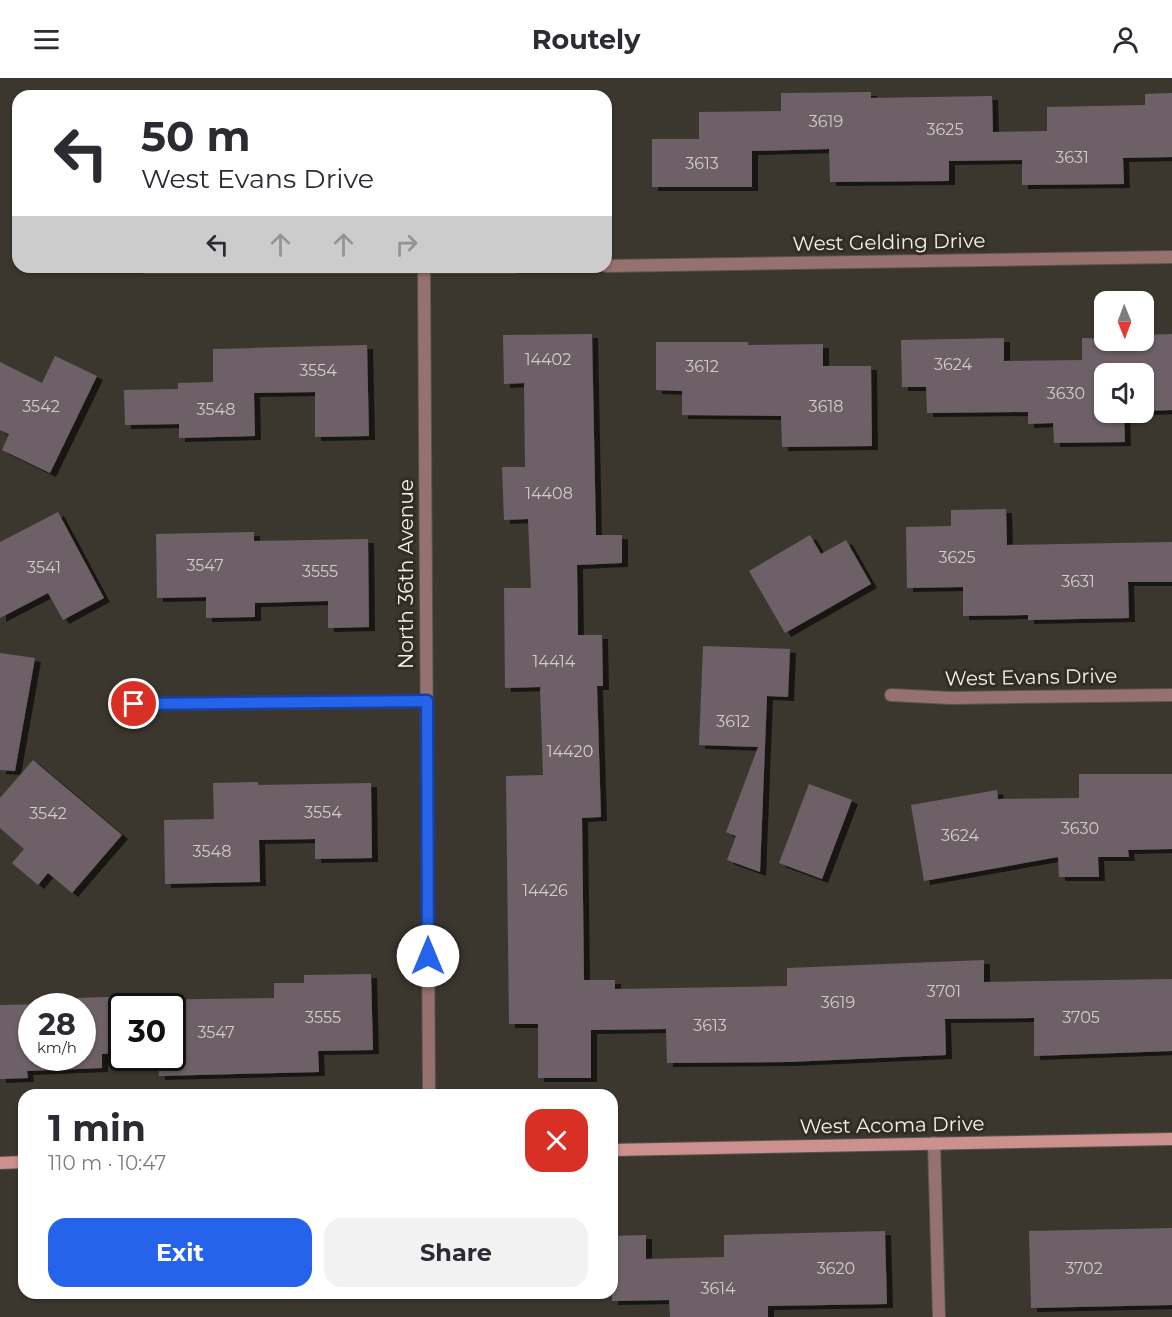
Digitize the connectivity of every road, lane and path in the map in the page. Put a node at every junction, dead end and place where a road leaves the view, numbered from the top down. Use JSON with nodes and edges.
{"nodes":[{"id":1,"x":1172,"y":257,"type":"edge"},
{"id":2,"x":612,"y":266,"type":"edge"},
{"id":3,"x":424,"y":273,"type":"edge"},
{"id":4,"x":891,"y":695,"type":"dead end"},
{"id":5,"x":1172,"y":695,"type":"edge"},
{"id":6,"x":427,"y":701,"type":"junction"},
{"id":7,"x":134,"y":704,"type":"dead end"},
{"id":8,"x":429,"y":1089,"type":"edge"},
{"id":9,"x":1172,"y":1139,"type":"edge"},
{"id":10,"x":934,"y":1143,"type":"junction"},
{"id":11,"x":618,"y":1150,"type":"edge"},
{"id":12,"x":18,"y":1162,"type":"edge"},
{"id":13,"x":0,"y":1163,"type":"edge"},
{"id":14,"x":939,"y":1317,"type":"edge"}],
"edges":[{"from":1,"to":2,"type":"street","name":"West Gelding Drive"},
{"from":3,"to":6,"type":"street","name":"North 36th Avenue"},
{"from":4,"to":5,"type":"street","name":"West Evans Drive"},
{"from":6,"to":7,"type":"street"},
{"from":6,"to":8,"type":"street","name":"North 36th Avenue"},
{"from":9,"to":10,"type":"street","name":"West Acoma Drive"},
{"from":10,"to":11,"type":"street","name":"West Acoma Drive"},
{"from":10,"to":14,"type":"street"},
{"from":12,"to":13,"type":"street"}]}
